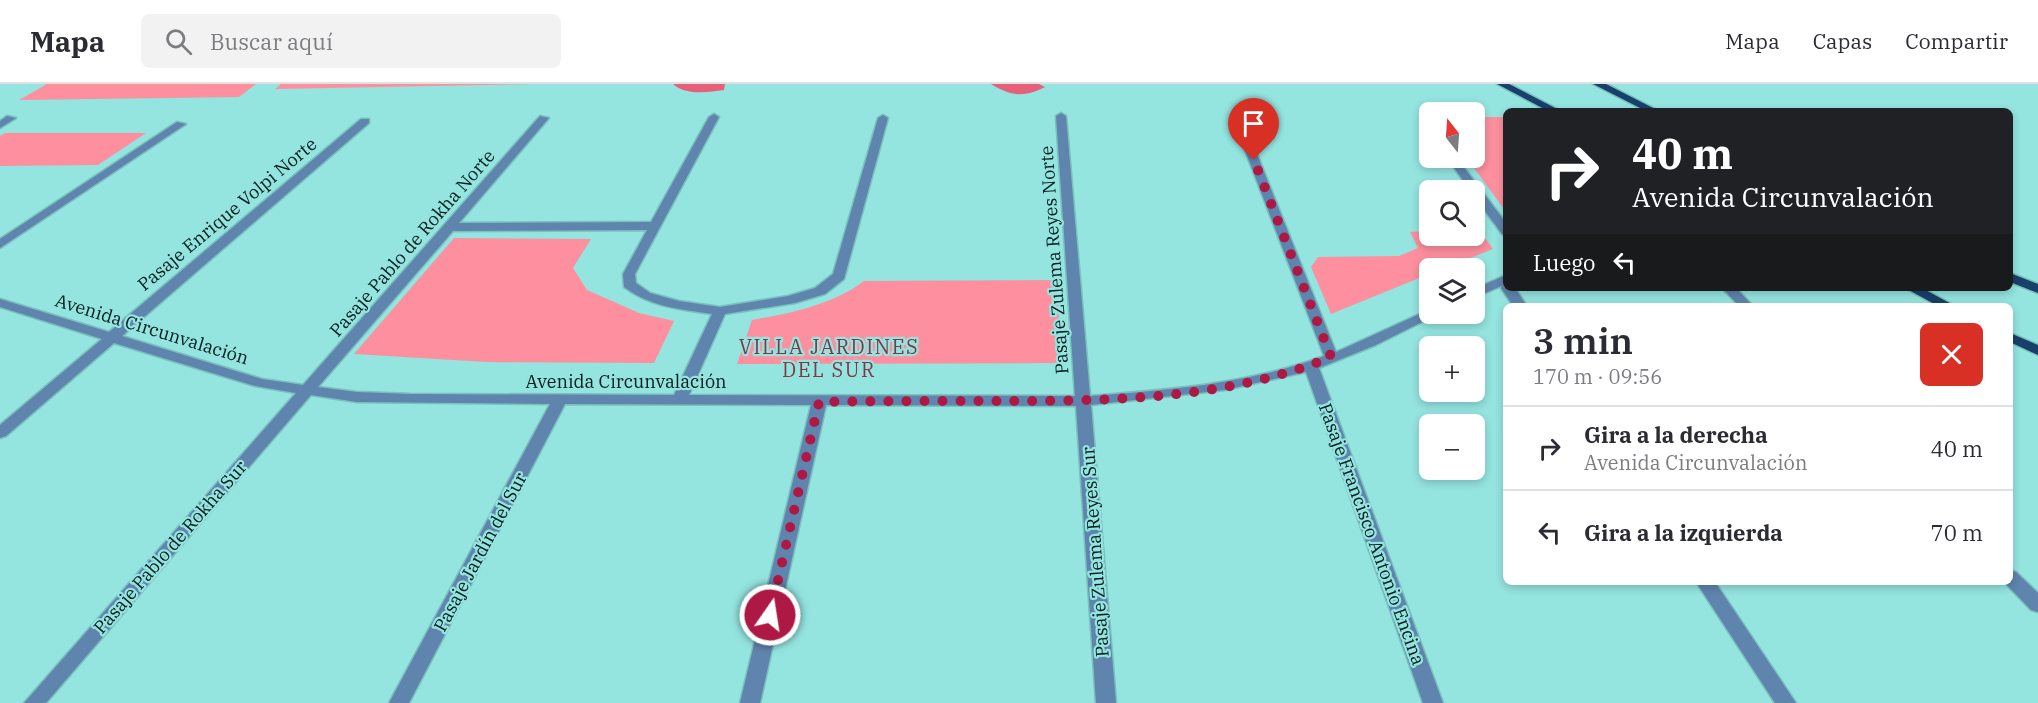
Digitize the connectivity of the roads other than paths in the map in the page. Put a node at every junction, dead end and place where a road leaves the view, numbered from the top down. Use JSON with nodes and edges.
{"nodes":[{"id":1,"x":1502,"y":84,"type":"edge"},
{"id":2,"x":1598,"y":84,"type":"edge"},
{"id":3,"x":1550,"y":108,"type":"edge"},
{"id":4,"x":1648,"y":108,"type":"edge"},
{"id":5,"x":1061,"y":116,"type":"dead end"},
{"id":6,"x":714,"y":117,"type":"dead end"},
{"id":7,"x":11,"y":118,"type":"dead end"},
{"id":8,"x":544,"y":118,"type":"dead end"},
{"id":9,"x":884,"y":118,"type":"dead end"},
{"id":10,"x":1238,"y":119,"type":"dead end"},
{"id":11,"x":365,"y":121,"type":"dead end"},
{"id":12,"x":0,"y":124,"type":"edge"},
{"id":13,"x":181,"y":124,"type":"dead end"},
{"id":14,"x":1459,"y":168,"type":"edge"},
{"id":15,"x":450,"y":226,"type":"junction"},
{"id":16,"x":654,"y":226,"type":"junction"},
{"id":17,"x":1503,"y":227,"type":"edge"},
{"id":18,"x":0,"y":244,"type":"edge"},
{"id":19,"x":2013,"y":278,"type":"edge"},
{"id":20,"x":1503,"y":284,"type":"edge"},
{"id":21,"x":2038,"y":289,"type":"edge"},
{"id":22,"x":1485,"y":290,"type":"edge"},
{"id":23,"x":1732,"y":291,"type":"edge"},
{"id":24,"x":1918,"y":291,"type":"edge"},
{"id":25,"x":0,"y":303,"type":"edge"},
{"id":26,"x":1743,"y":303,"type":"edge"},
{"id":27,"x":1942,"y":303,"type":"edge"},
{"id":28,"x":720,"y":311,"type":"junction"},
{"id":29,"x":1419,"y":319,"type":"edge"},
{"id":30,"x":113,"y":336,"type":"junction"},
{"id":31,"x":2013,"y":338,"type":"edge"},
{"id":32,"x":2038,"y":351,"type":"edge"},
{"id":33,"x":1331,"y":357,"type":"junction"},
{"id":34,"x":1311,"y":366,"type":"junction"},
{"id":35,"x":307,"y":391,"type":"junction"},
{"id":36,"x":561,"y":400,"type":"junction"},
{"id":37,"x":679,"y":401,"type":"junction"},
{"id":38,"x":1083,"y":401,"type":"junction"},
{"id":39,"x":819,"y":402,"type":"junction"},
{"id":40,"x":0,"y":433,"type":"edge"},
{"id":41,"x":2014,"y":581,"type":"edge"},
{"id":42,"x":1707,"y":585,"type":"edge"},
{"id":43,"x":2038,"y":585,"type":"edge"},
{"id":44,"x":2038,"y":605,"type":"edge"},
{"id":45,"x":34,"y":703,"type":"edge"},
{"id":46,"x":399,"y":703,"type":"edge"},
{"id":47,"x":750,"y":703,"type":"edge"},
{"id":48,"x":1106,"y":703,"type":"edge"},
{"id":49,"x":1433,"y":703,"type":"edge"},
{"id":50,"x":1786,"y":703,"type":"edge"}],
"edges":[{"from":1,"to":3,"type":"main road"},
{"from":2,"to":4,"type":"main road"},
{"from":5,"to":38,"type":"street","name":"Pasaje Zulema Reyes Norte"},
{"from":6,"to":16,"type":"street"},
{"from":7,"to":12,"type":"street"},
{"from":8,"to":15,"type":"street","name":"Pasaje Pablo de Rokha Norte"},
{"from":9,"to":28,"type":"street"},
{"from":10,"to":33,"type":"street"},
{"from":11,"to":30,"type":"street","name":"Pasaje Enrique Volpi Norte"},
{"from":13,"to":18,"type":"street"},
{"from":14,"to":17,"type":"street"},
{"from":15,"to":16,"type":"street"},
{"from":15,"to":35,"type":"street","name":"Pasaje Pablo de Rokha Norte"},
{"from":16,"to":28,"type":"street"},
{"from":19,"to":21,"type":"main road"},
{"from":20,"to":22,"type":"street"},
{"from":23,"to":26,"type":"street"},
{"from":24,"to":27,"type":"main road"},
{"from":25,"to":30,"type":"street","name":"Avenida Circunvalación"},
{"from":28,"to":37,"type":"street"},
{"from":29,"to":33,"type":"street","name":"Avenida Circunvalación"},
{"from":30,"to":35,"type":"street","name":"Avenida Circunvalación"},
{"from":30,"to":40,"type":"street","name":"Pasaje Enrique Volpi Norte"},
{"from":31,"to":32,"type":"main road"},
{"from":33,"to":34,"type":"street","name":"Avenida Circunvalación"},
{"from":34,"to":38,"type":"street","name":"Avenida Circunvalación"},
{"from":34,"to":49,"type":"street","name":"Pasaje Francisco Antonio Encina"},
{"from":35,"to":36,"type":"street","name":"Avenida Circunvalación"},
{"from":35,"to":45,"type":"street","name":"Pasaje Pablo de Rokha Sur"},
{"from":36,"to":37,"type":"street","name":"Avenida Circunvalación"},
{"from":36,"to":46,"type":"street","name":"Pasaje Jardín del Sur"},
{"from":37,"to":39,"type":"street","name":"Avenida Circunvalación"},
{"from":38,"to":39,"type":"street","name":"Avenida Circunvalación"},
{"from":38,"to":48,"type":"street","name":"Pasaje Zulema Reyes Sur"},
{"from":39,"to":47,"type":"street"},
{"from":41,"to":43,"type":"street"},
{"from":41,"to":44,"type":"street"},
{"from":42,"to":50,"type":"street"}]}
